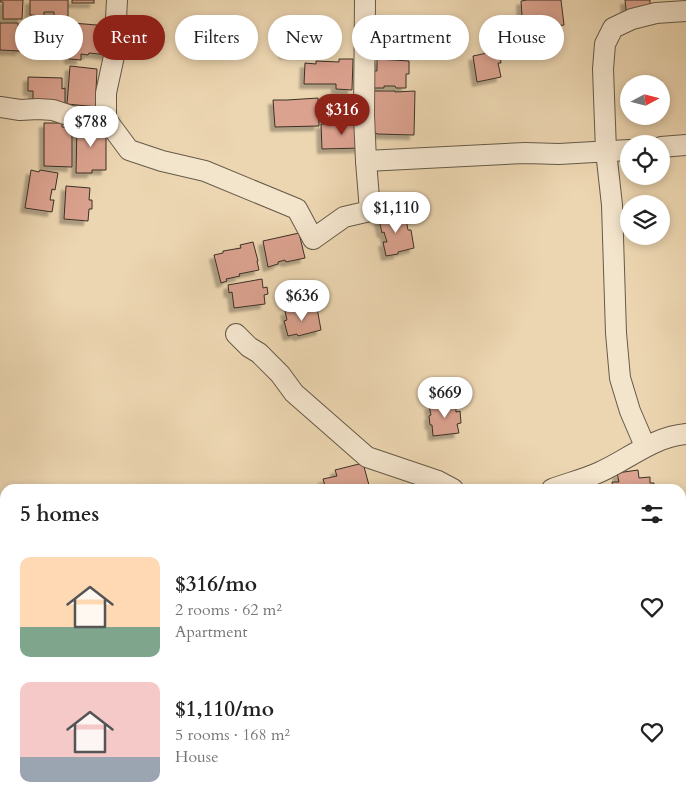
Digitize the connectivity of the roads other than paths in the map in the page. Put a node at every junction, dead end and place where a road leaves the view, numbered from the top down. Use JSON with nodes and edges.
{"nodes":[{"id":1,"x":117,"y":0,"type":"edge"},
{"id":2,"x":365,"y":0,"type":"edge"},
{"id":3,"x":655,"y":6,"type":"edge"},
{"id":4,"x":686,"y":11,"type":"edge"},
{"id":5,"x":0,"y":107,"type":"edge"},
{"id":6,"x":106,"y":119,"type":"junction"},
{"id":7,"x":686,"y":145,"type":"edge"},
{"id":8,"x":670,"y":146,"type":"edge"},
{"id":9,"x":620,"y":150,"type":"edge"},
{"id":10,"x":606,"y":151,"type":"junction"},
{"id":11,"x":366,"y":161,"type":"junction"},
{"id":12,"x":236,"y":334,"type":"dead end"},
{"id":13,"x":686,"y":434,"type":"edge"},
{"id":14,"x":646,"y":446,"type":"junction"},
{"id":15,"x":444,"y":484,"type":"edge"},
{"id":16,"x":566,"y":484,"type":"edge"}],
"edges":[{"from":1,"to":6,"type":"street"},
{"from":2,"to":11,"type":"street"},
{"from":3,"to":4,"type":"street"},
{"from":3,"to":10,"type":"street"},
{"from":5,"to":6,"type":"street"},
{"from":6,"to":11,"type":"street"},
{"from":7,"to":8,"type":"street"},
{"from":9,"to":10,"type":"street"},
{"from":10,"to":11,"type":"street"},
{"from":10,"to":14,"type":"street"},
{"from":12,"to":15,"type":"street"},
{"from":13,"to":14,"type":"street"},
{"from":14,"to":16,"type":"street"}]}
